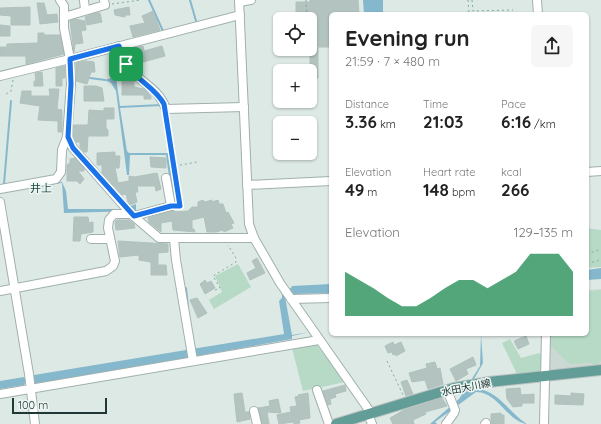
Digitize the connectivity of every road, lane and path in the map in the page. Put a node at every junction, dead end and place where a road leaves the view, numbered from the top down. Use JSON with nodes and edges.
{"nodes":[{"id":1,"x":84,"y":0,"type":"edge"},
{"id":2,"x":141,"y":0,"type":"edge"},
{"id":3,"x":251,"y":0,"type":"edge"},
{"id":4,"x":306,"y":0,"type":"edge"},
{"id":5,"x":468,"y":0,"type":"edge"},
{"id":6,"x":472,"y":0,"type":"edge"},
{"id":7,"x":537,"y":0,"type":"edge"},
{"id":8,"x":62,"y":1,"type":"edge"},
{"id":9,"x":239,"y":1,"type":"edge"},
{"id":10,"x":104,"y":3,"type":"edge"},
{"id":11,"x":85,"y":10,"type":"junction"},
{"id":12,"x":513,"y":10,"type":"dead end"},
{"id":13,"x":307,"y":12,"type":"edge"},
{"id":14,"x":469,"y":12,"type":"edge"},
{"id":15,"x":538,"y":12,"type":"edge"},
{"id":16,"x":240,"y":15,"type":"junction"},
{"id":17,"x":64,"y":17,"type":"junction"},
{"id":18,"x":119,"y":46,"type":"junction"},
{"id":19,"x":70,"y":59,"type":"junction"},
{"id":20,"x":15,"y":72,"type":"junction"},
{"id":21,"x":0,"y":76,"type":"edge"},
{"id":22,"x":6,"y":94,"type":"dead end"},
{"id":23,"x":244,"y":107,"type":"junction"},
{"id":24,"x":166,"y":110,"type":"junction"},
{"id":25,"x":68,"y":137,"type":"junction"},
{"id":26,"x":197,"y":162,"type":"dead end"},
{"id":27,"x":174,"y":166,"type":"junction"},
{"id":28,"x":601,"y":171,"type":"edge"},
{"id":29,"x":589,"y":172,"type":"edge"},
{"id":30,"x":166,"y":178,"type":"dead end"},
{"id":31,"x":329,"y":181,"type":"edge"},
{"id":32,"x":247,"y":184,"type":"junction"},
{"id":33,"x":0,"y":189,"type":"edge"},
{"id":34,"x":0,"y":202,"type":"edge"},
{"id":35,"x":171,"y":206,"type":"junction"},
{"id":36,"x":133,"y":215,"type":"junction"},
{"id":37,"x":254,"y":238,"type":"junction"},
{"id":38,"x":90,"y":239,"type":"dead end"},
{"id":39,"x":110,"y":239,"type":"junction"},
{"id":40,"x":174,"y":239,"type":"junction"},
{"id":41,"x":225,"y":239,"type":"junction"},
{"id":42,"x":601,"y":249,"type":"edge"},
{"id":43,"x":589,"y":253,"type":"edge"},
{"id":44,"x":601,"y":259,"type":"edge"},
{"id":45,"x":589,"y":262,"type":"edge"},
{"id":46,"x":14,"y":288,"type":"junction"},
{"id":47,"x":215,"y":290,"type":"dead end"},
{"id":48,"x":0,"y":291,"type":"edge"},
{"id":49,"x":291,"y":298,"type":"junction"},
{"id":50,"x":329,"y":298,"type":"edge"},
{"id":51,"x":546,"y":336,"type":"edge"},
{"id":52,"x":319,"y":340,"type":"junction"},
{"id":53,"x":193,"y":360,"type":"junction"},
{"id":54,"x":386,"y":361,"type":"dead end"},
{"id":55,"x":601,"y":370,"type":"edge"},
{"id":56,"x":545,"y":376,"type":"junction"},
{"id":57,"x":31,"y":387,"type":"junction"},
{"id":58,"x":317,"y":390,"type":"dead end"},
{"id":59,"x":446,"y":390,"type":"junction"},
{"id":60,"x":0,"y":394,"type":"edge"},
{"id":61,"x":406,"y":402,"type":"junction"},
{"id":62,"x":254,"y":411,"type":"dead end"},
{"id":63,"x":370,"y":413,"type":"junction"},
{"id":64,"x":35,"y":424,"type":"edge"},
{"id":65,"x":257,"y":424,"type":"edge"},
{"id":66,"x":329,"y":424,"type":"edge"},
{"id":67,"x":336,"y":424,"type":"edge"},
{"id":68,"x":372,"y":424,"type":"edge"},
{"id":69,"x":446,"y":424,"type":"edge"},
{"id":70,"x":544,"y":424,"type":"edge"}],
"edges":[{"from":1,"to":11,"type":"street"},
{"from":2,"to":10,"type":"path"},
{"from":3,"to":9,"type":"street"},
{"from":4,"to":13,"type":"path"},
{"from":5,"to":14,"type":"path"},
{"from":6,"to":12,"type":"path"},
{"from":7,"to":15,"type":"street"},
{"from":8,"to":17,"type":"street"},
{"from":9,"to":16,"type":"street"},
{"from":10,"to":11,"type":"street"},
{"from":11,"to":17,"type":"street"},
{"from":16,"to":18,"type":"street"},
{"from":16,"to":23,"type":"street"},
{"from":17,"to":19,"type":"street"},
{"from":18,"to":19,"type":"street"},
{"from":18,"to":24,"type":"street"},
{"from":19,"to":20,"type":"street"},
{"from":19,"to":25,"type":"street"},
{"from":20,"to":21,"type":"street"},
{"from":20,"to":22,"type":"path"},
{"from":23,"to":24,"type":"street"},
{"from":23,"to":32,"type":"street"},
{"from":24,"to":27,"type":"path"},
{"from":25,"to":33,"type":"street"},
{"from":25,"to":36,"type":"street"},
{"from":26,"to":27,"type":"path"},
{"from":27,"to":35,"type":"path"},
{"from":28,"to":29,"type":"street"},
{"from":30,"to":35,"type":"street"},
{"from":31,"to":32,"type":"street"},
{"from":32,"to":37,"type":"street"},
{"from":34,"to":46,"type":"street"},
{"from":35,"to":36,"type":"street"},
{"from":36,"to":39,"type":"street"},
{"from":36,"to":40,"type":"street"},
{"from":37,"to":41,"type":"street"},
{"from":37,"to":49,"type":"street"},
{"from":38,"to":39,"type":"street"},
{"from":39,"to":46,"type":"street"},
{"from":40,"to":41,"type":"street"},
{"from":40,"to":53,"type":"street"},
{"from":41,"to":47,"type":"path"},
{"from":42,"to":43,"type":"path"},
{"from":44,"to":45,"type":"path"},
{"from":46,"to":48,"type":"street"},
{"from":46,"to":57,"type":"street"},
{"from":49,"to":50,"type":"street"},
{"from":49,"to":52,"type":"street"},
{"from":51,"to":56,"type":"street"},
{"from":52,"to":53,"type":"street"},
{"from":52,"to":63,"type":"street"},
{"from":53,"to":57,"type":"street"},
{"from":54,"to":61,"type":"path"},
{"from":55,"to":56,"type":"main road","name":"水田大川線"},
{"from":56,"to":59,"type":"main road","name":"水田大川線"},
{"from":56,"to":70,"type":"street"},
{"from":57,"to":60,"type":"street"},
{"from":57,"to":64,"type":"street"},
{"from":58,"to":66,"type":"street"},
{"from":59,"to":61,"type":"main road","name":"水田大川線"},
{"from":59,"to":69,"type":"street"},
{"from":61,"to":63,"type":"main road","name":"水田大川線"},
{"from":62,"to":65,"type":"street"},
{"from":63,"to":67,"type":"main road","name":"水田大川線"},
{"from":63,"to":68,"type":"street"}]}
